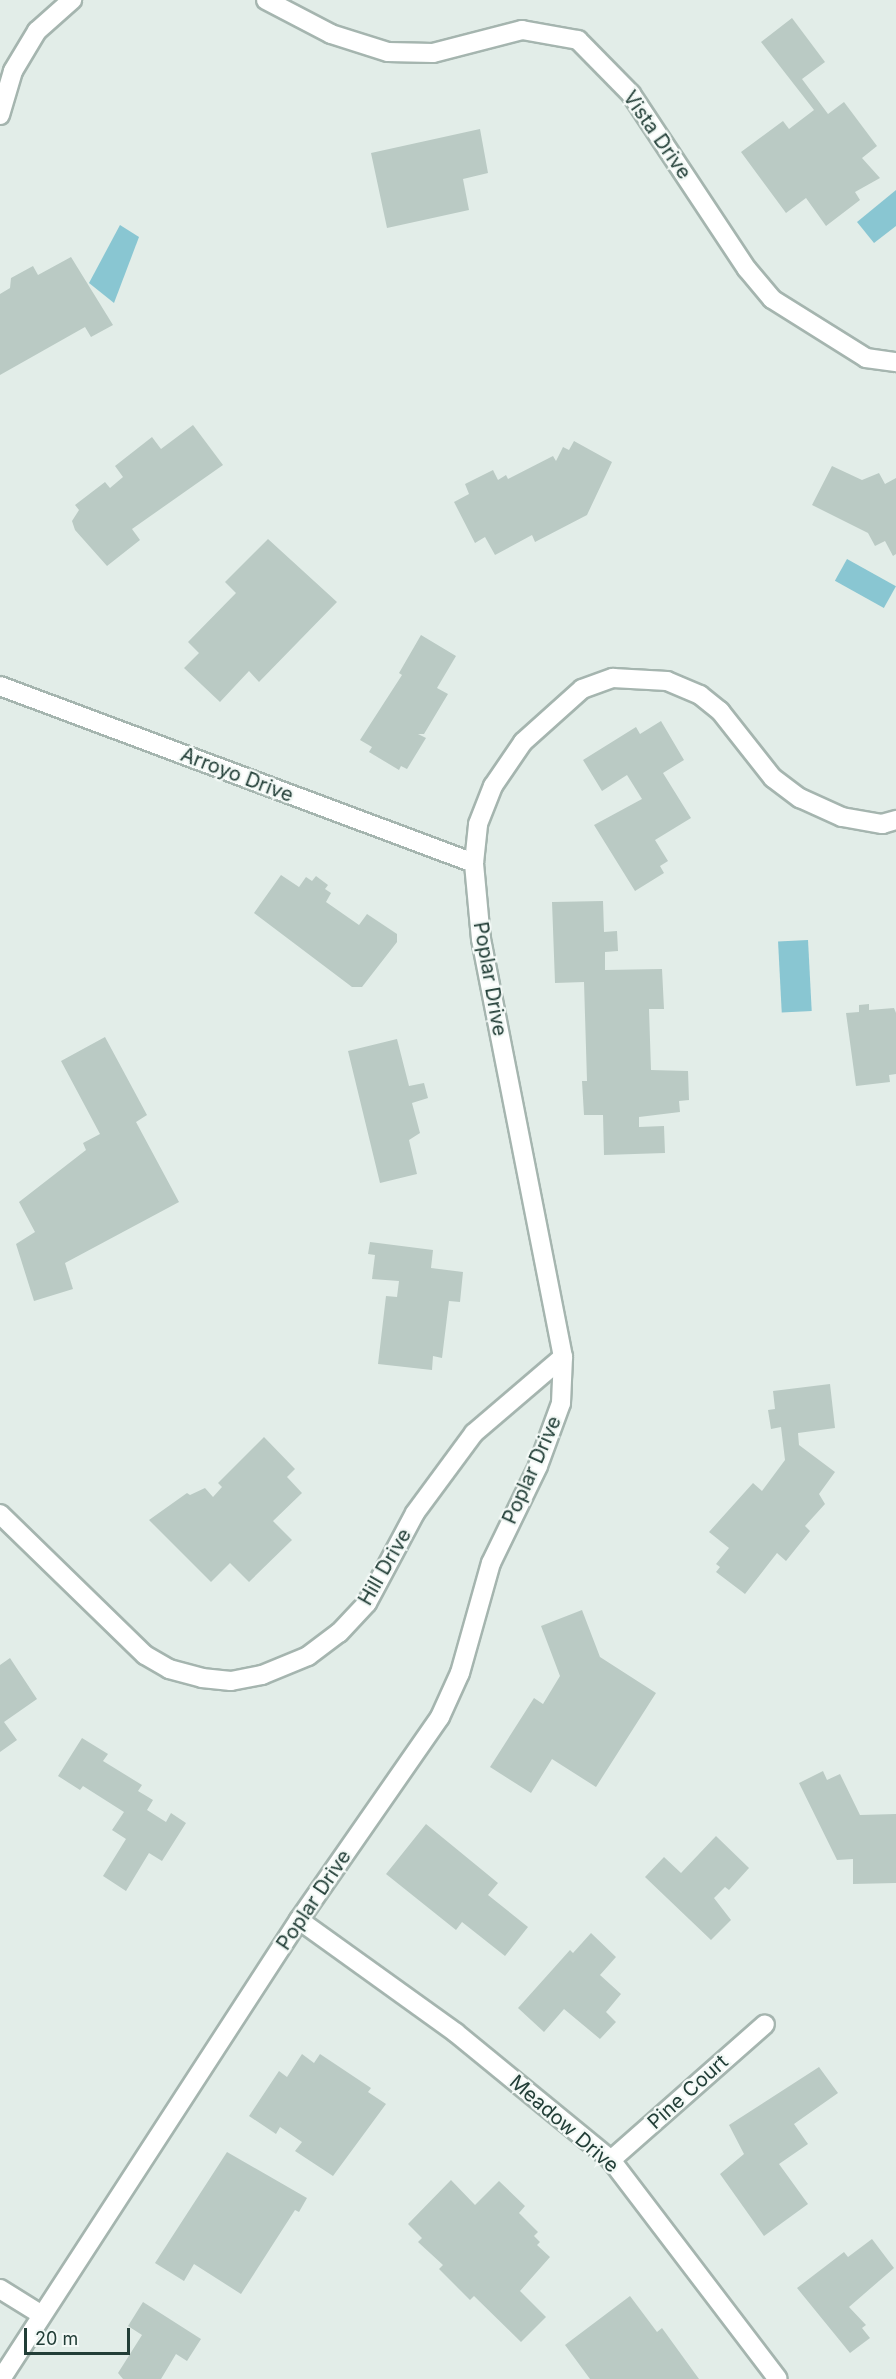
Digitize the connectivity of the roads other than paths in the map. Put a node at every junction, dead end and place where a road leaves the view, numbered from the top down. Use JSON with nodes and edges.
{"nodes":[{"id":1,"x":72,"y":0,"type":"edge"},
{"id":2,"x":266,"y":0,"type":"edge"},
{"id":3,"x":0,"y":115,"type":"edge"},
{"id":4,"x":896,"y":362,"type":"edge"},
{"id":5,"x":0,"y":686,"type":"edge"},
{"id":6,"x":896,"y":820,"type":"edge"},
{"id":7,"x":474,"y":863,"type":"junction"},
{"id":8,"x":563,"y":1357,"type":"junction"},
{"id":9,"x":0,"y":1514,"type":"edge"},
{"id":10,"x":299,"y":1920,"type":"junction"},
{"id":11,"x":765,"y":2024,"type":"dead end"},
{"id":12,"x":611,"y":2160,"type":"junction"},
{"id":13,"x":0,"y":2289,"type":"edge"},
{"id":14,"x":42,"y":2315,"type":"junction"},
{"id":15,"x":1,"y":2379,"type":"edge"},
{"id":16,"x":777,"y":2379,"type":"edge"}],
"edges":[{"from":1,"to":3,"type":"street"},
{"from":2,"to":4,"type":"street","name":"Vista Drive"},
{"from":5,"to":7,"type":"street","name":"Arroyo Drive"},
{"from":6,"to":7,"type":"street","name":"Poplar Drive"},
{"from":7,"to":8,"type":"street","name":"Poplar Drive"},
{"from":8,"to":9,"type":"street","name":"Hill Drive"},
{"from":8,"to":10,"type":"street","name":"Poplar Drive"},
{"from":10,"to":12,"type":"street","name":"Meadow Drive"},
{"from":10,"to":14,"type":"street","name":"Poplar Drive"},
{"from":11,"to":12,"type":"street","name":"Pine Court"},
{"from":12,"to":16,"type":"street","name":"Meadow Drive"},
{"from":13,"to":14,"type":"street"},
{"from":14,"to":15,"type":"street","name":"Poplar Drive"}]}
